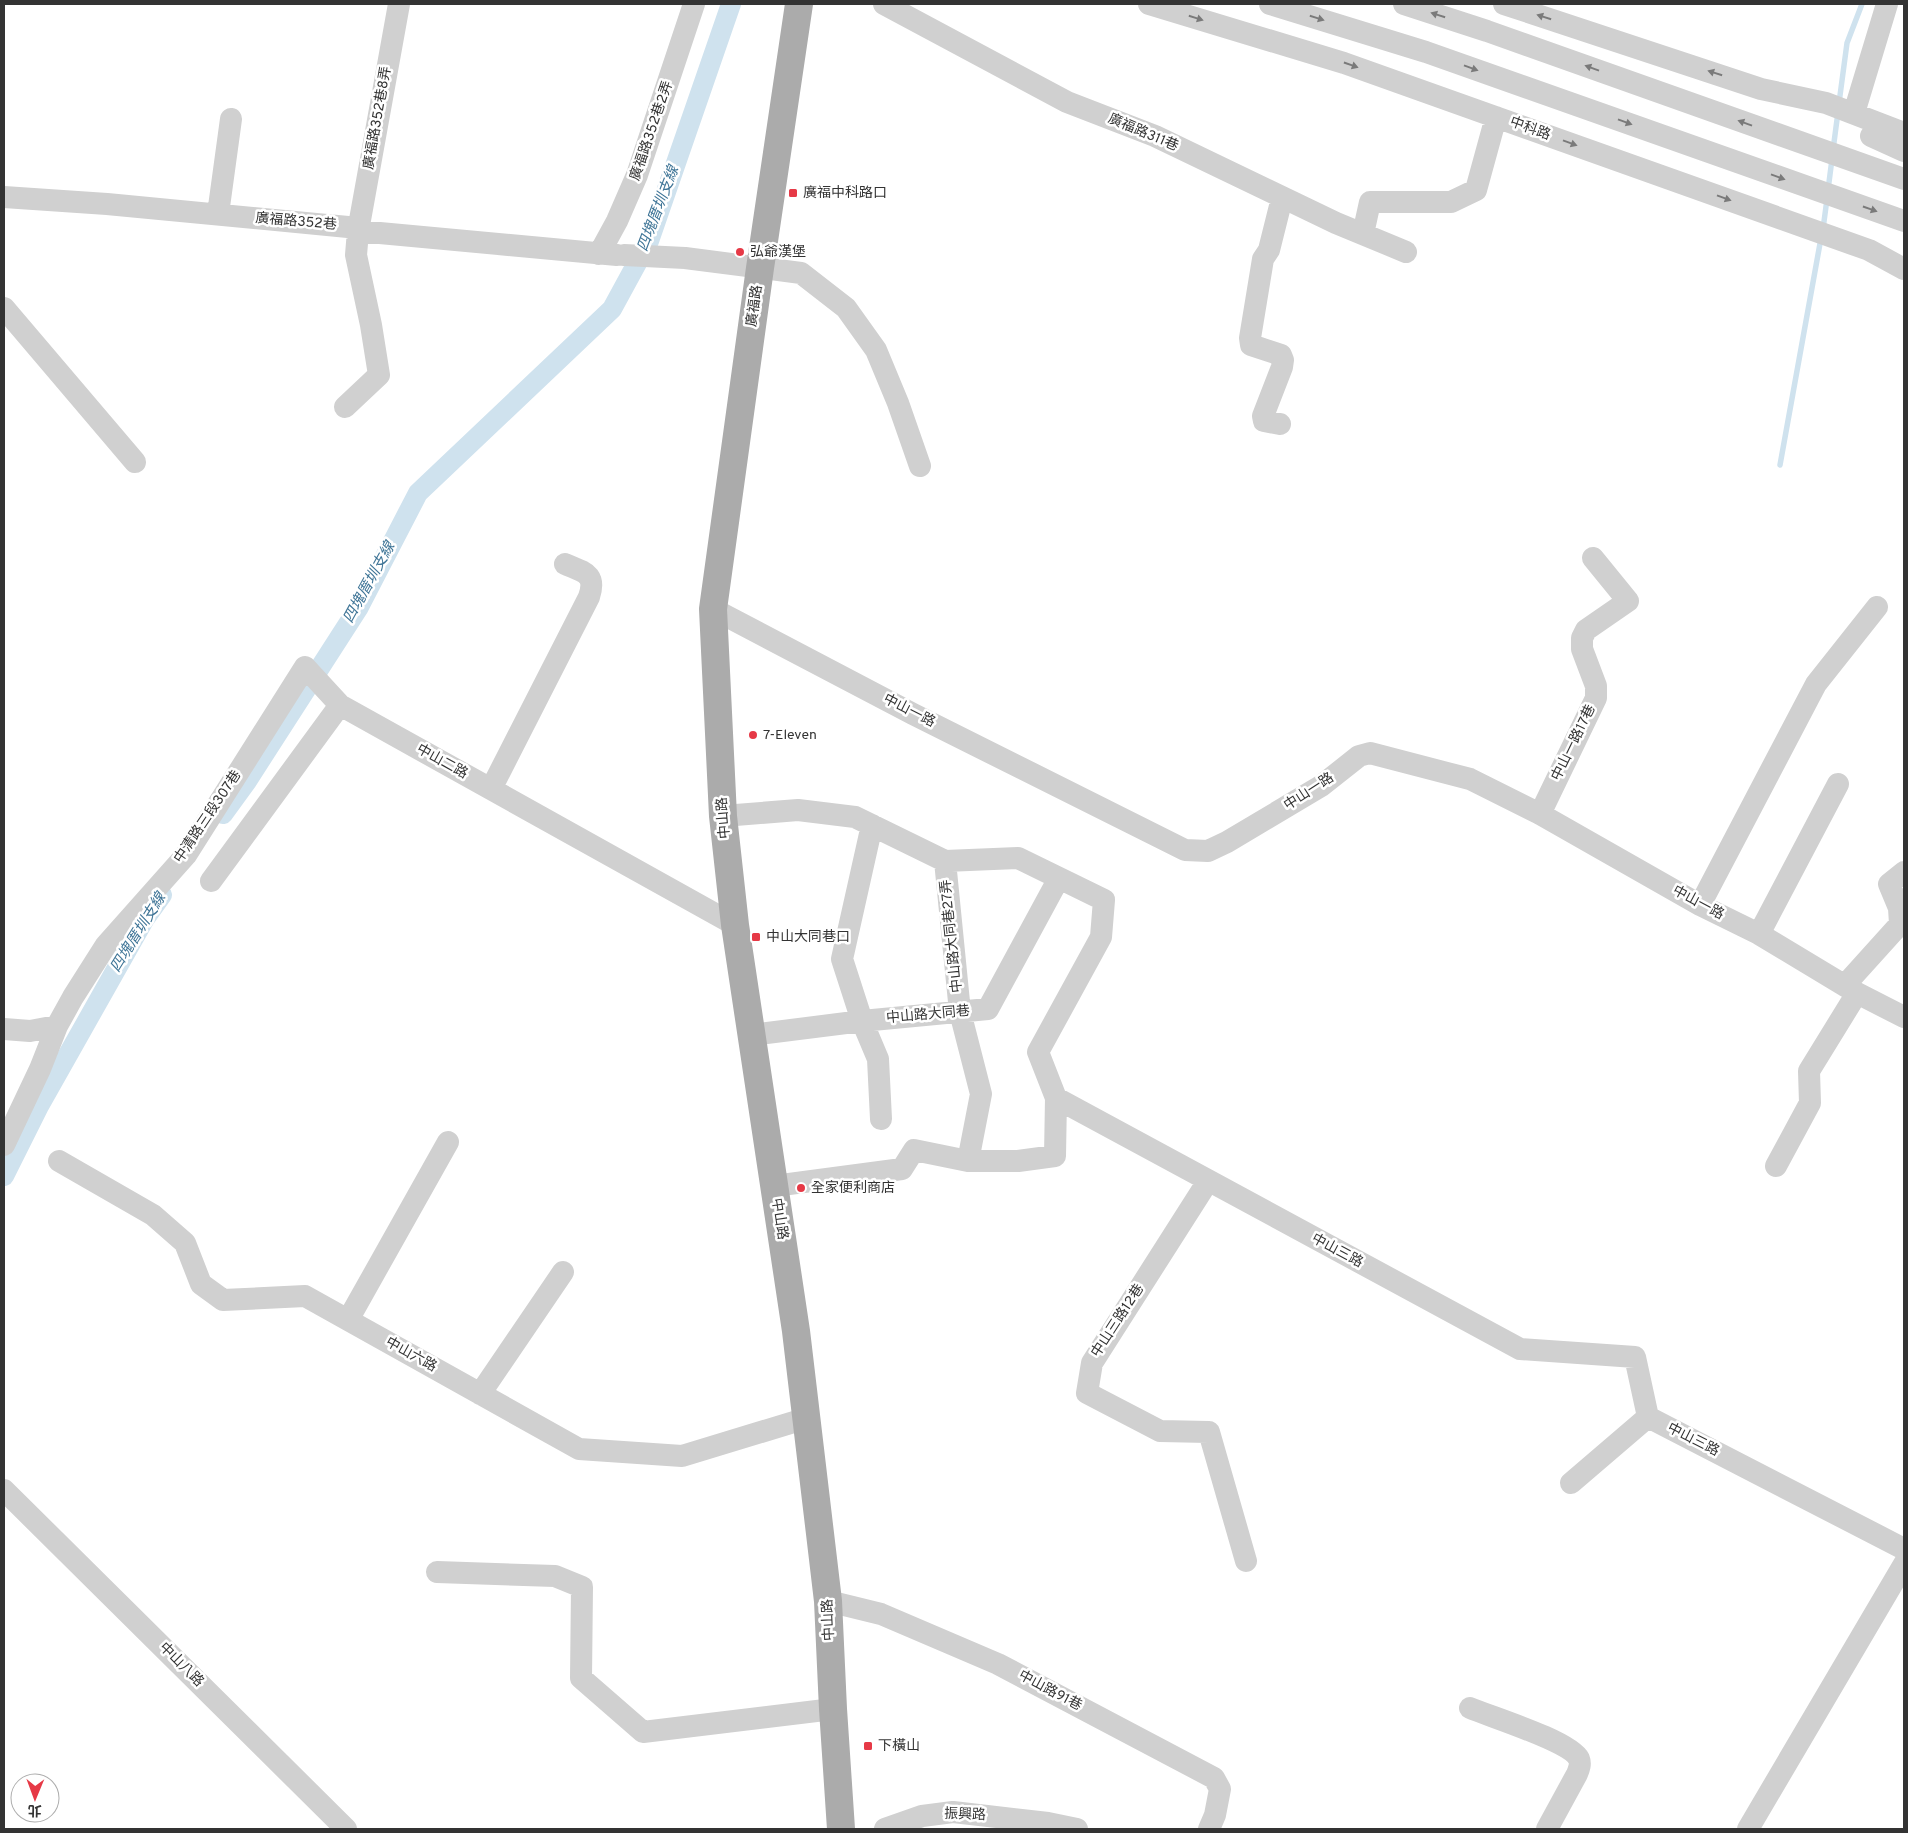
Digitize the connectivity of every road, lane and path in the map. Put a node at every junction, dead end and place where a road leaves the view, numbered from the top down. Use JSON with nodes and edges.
{"nodes":[{"id":1,"x":399,"y":4,"type":"edge"},
{"id":2,"x":694,"y":4,"type":"edge"},
{"id":3,"x":799,"y":4,"type":"edge"},
{"id":4,"x":884,"y":4,"type":"edge"},
{"id":5,"x":1149,"y":4,"type":"edge"},
{"id":6,"x":1270,"y":4,"type":"edge"},
{"id":7,"x":1404,"y":4,"type":"edge"},
{"id":8,"x":1506,"y":4,"type":"edge"},
{"id":9,"x":1887,"y":4,"type":"edge"},
{"id":10,"x":1761,"y":89,"type":"junction"},
{"id":11,"x":1842,"y":109,"type":"junction"},
{"id":12,"x":1496,"y":117,"type":"junction"},
{"id":13,"x":231,"y":119,"type":"dead end"},
{"id":14,"x":1903,"y":138,"type":"edge"},
{"id":15,"x":1904,"y":179,"type":"edge"},
{"id":16,"x":4,"y":197,"type":"edge"},
{"id":17,"x":1282,"y":198,"type":"junction"},
{"id":18,"x":218,"y":214,"type":"junction"},
{"id":19,"x":1904,"y":221,"type":"edge"},
{"id":20,"x":358,"y":231,"type":"junction"},
{"id":21,"x":1363,"y":234,"type":"junction"},
{"id":22,"x":1869,"y":250,"type":"junction"},
{"id":23,"x":1406,"y":252,"type":"dead end"},
{"id":24,"x":613,"y":254,"type":"junction"},
{"id":25,"x":1904,"y":256,"type":"edge"},
{"id":26,"x":760,"y":268,"type":"junction"},
{"id":27,"x":1904,"y":268,"type":"edge"},
{"id":28,"x":4,"y":308,"type":"edge"},
{"id":29,"x":345,"y":407,"type":"dead end"},
{"id":30,"x":1280,"y":424,"type":"dead end"},
{"id":31,"x":135,"y":462,"type":"dead end"},
{"id":32,"x":920,"y":466,"type":"dead end"},
{"id":33,"x":1593,"y":558,"type":"dead end"},
{"id":34,"x":565,"y":564,"type":"dead end"},
{"id":35,"x":1877,"y":607,"type":"dead end"},
{"id":36,"x":713,"y":609,"type":"junction"},
{"id":37,"x":305,"y":667,"type":"joint"},
{"id":38,"x":340,"y":705,"type":"junction"},
{"id":39,"x":1838,"y":784,"type":"dead end"},
{"id":40,"x":491,"y":789,"type":"junction"},
{"id":41,"x":1540,"y":814,"type":"junction"},
{"id":42,"x":723,"y":816,"type":"junction"},
{"id":43,"x":872,"y":825,"type":"junction"},
{"id":44,"x":945,"y":861,"type":"junction"},
{"id":45,"x":1904,"y":872,"type":"edge"},
{"id":46,"x":1059,"y":878,"type":"junction"},
{"id":47,"x":211,"y":881,"type":"dead end"},
{"id":48,"x":1700,"y":905,"type":"junction"},
{"id":49,"x":735,"y":925,"type":"junction"},
{"id":50,"x":1759,"y":934,"type":"junction"},
{"id":51,"x":1851,"y":989,"type":"junction"},
{"id":52,"x":960,"y":1012,"type":"junction"},
{"id":53,"x":1904,"y":1017,"type":"edge"},
{"id":54,"x":862,"y":1021,"type":"junction"},
{"id":55,"x":57,"y":1026,"type":"junction"},
{"id":56,"x":4,"y":1029,"type":"edge"},
{"id":57,"x":751,"y":1034,"type":"junction"},
{"id":58,"x":1056,"y":1098,"type":"junction"},
{"id":59,"x":881,"y":1119,"type":"dead end"},
{"id":60,"x":448,"y":1142,"type":"dead end"},
{"id":61,"x":4,"y":1146,"type":"edge"},
{"id":62,"x":968,"y":1161,"type":"junction"},
{"id":63,"x":59,"y":1162,"type":"dead end"},
{"id":64,"x":1776,"y":1166,"type":"dead end"},
{"id":65,"x":1208,"y":1181,"type":"junction"},
{"id":66,"x":774,"y":1186,"type":"junction"},
{"id":67,"x":562,"y":1272,"type":"dead end"},
{"id":68,"x":348,"y":1320,"type":"junction"},
{"id":69,"x":480,"y":1394,"type":"junction"},
{"id":70,"x":1648,"y":1417,"type":"junction"},
{"id":71,"x":807,"y":1418,"type":"junction"},
{"id":72,"x":1571,"y":1483,"type":"dead end"},
{"id":73,"x":8,"y":1502,"type":"edge"},
{"id":74,"x":1904,"y":1549,"type":"edge"},
{"id":75,"x":1246,"y":1561,"type":"dead end"},
{"id":76,"x":1904,"y":1564,"type":"edge"},
{"id":77,"x":436,"y":1572,"type":"dead end"},
{"id":78,"x":828,"y":1601,"type":"junction"},
{"id":79,"x":1470,"y":1708,"type":"dead end"},
{"id":80,"x":833,"y":1709,"type":"junction"},
{"id":81,"x":346,"y":1829,"type":"edge"},
{"id":82,"x":841,"y":1829,"type":"edge"},
{"id":83,"x":885,"y":1829,"type":"edge"},
{"id":84,"x":1077,"y":1829,"type":"edge"},
{"id":85,"x":1209,"y":1829,"type":"edge"},
{"id":86,"x":1548,"y":1829,"type":"edge"},
{"id":87,"x":1748,"y":1829,"type":"edge"}],
"edges":[{"from":1,"to":20,"type":"street","name":"廣福路352巷8弄"},
{"from":2,"to":24,"type":"street","name":"廣福路352巷2弄"},
{"from":3,"to":26,"type":"main road","name":"廣福路"},
{"from":4,"to":17,"type":"street","name":"廣福路311巷"},
{"from":5,"to":12,"type":"street","name":"中科路","one_way":true},
{"from":6,"to":19,"type":"street","one_way":true},
{"from":15,"to":7,"type":"street","one_way":true},
{"from":10,"to":8,"type":"street","one_way":true},
{"from":9,"to":11,"type":"street"},
{"from":10,"to":11,"type":"street"},
{"from":10,"to":14,"type":"street"},
{"from":11,"to":14,"type":"street"},
{"from":12,"to":21,"type":"street"},
{"from":12,"to":22,"type":"street","name":"中科路","one_way":true},
{"from":13,"to":18,"type":"street"},
{"from":16,"to":18,"type":"street","name":"廣福路352巷"},
{"from":17,"to":21,"type":"street","name":"廣福路311巷"},
{"from":17,"to":30,"type":"street"},
{"from":18,"to":20,"type":"street","name":"廣福路352巷"},
{"from":20,"to":24,"type":"street","name":"廣福路352巷"},
{"from":20,"to":29,"type":"street","name":"廣福路352巷8弄"},
{"from":21,"to":23,"type":"street","name":"廣福路311巷"},
{"from":22,"to":25,"type":"street"},
{"from":22,"to":27,"type":"street","name":"中科路"},
{"from":24,"to":26,"type":"street","name":"廣福路352巷"},
{"from":26,"to":32,"type":"street","name":"廣福路352巷"},
{"from":26,"to":36,"type":"main road","name":"廣福路"},
{"from":28,"to":31,"type":"street"},
{"from":33,"to":41,"type":"street","name":"中山一路17巷"},
{"from":34,"to":40,"type":"street"},
{"from":35,"to":48,"type":"street"},
{"from":36,"to":41,"type":"street","name":"中山一路"},
{"from":36,"to":42,"type":"main road","name":"中山路"},
{"from":37,"to":38,"type":"street","name":"中山二路"},
{"from":37,"to":55,"type":"street","name":"中清路三段307巷"},
{"from":38,"to":40,"type":"street","name":"中山二路"},
{"from":38,"to":47,"type":"street"},
{"from":39,"to":50,"type":"street"},
{"from":40,"to":49,"type":"street","name":"中山二路"},
{"from":41,"to":48,"type":"street","name":"中山一路"},
{"from":42,"to":43,"type":"street"},
{"from":42,"to":49,"type":"main road","name":"中山路"},
{"from":43,"to":44,"type":"street"},
{"from":43,"to":54,"type":"street"},
{"from":44,"to":46,"type":"street"},
{"from":44,"to":52,"type":"street","name":"中山路大同巷27弄"},
{"from":45,"to":51,"type":"street"},
{"from":46,"to":52,"type":"street","name":"中山路大同巷"},
{"from":46,"to":58,"type":"street"},
{"from":48,"to":50,"type":"street","name":"中山一路"},
{"from":49,"to":57,"type":"main road","name":"中山路"},
{"from":50,"to":51,"type":"street","name":"中山一路"},
{"from":51,"to":53,"type":"street","name":"中山一路"},
{"from":51,"to":64,"type":"street"},
{"from":52,"to":54,"type":"street","name":"中山路大同巷"},
{"from":52,"to":62,"type":"street","name":"中山路大同巷27弄"},
{"from":54,"to":57,"type":"street","name":"中山路大同巷"},
{"from":54,"to":59,"type":"street"},
{"from":55,"to":56,"type":"street"},
{"from":55,"to":61,"type":"street","name":"中清路三段307巷"},
{"from":57,"to":66,"type":"main road","name":"中山路"},
{"from":58,"to":62,"type":"street"},
{"from":58,"to":65,"type":"street","name":"中山三路"},
{"from":60,"to":68,"type":"street"},
{"from":62,"to":66,"type":"street"},
{"from":63,"to":68,"type":"street","name":"中山六路"},
{"from":65,"to":70,"type":"street","name":"中山三路"},
{"from":65,"to":75,"type":"street","name":"中山三路12巷"},
{"from":66,"to":71,"type":"main road","name":"中山路"},
{"from":67,"to":69,"type":"street"},
{"from":68,"to":69,"type":"street","name":"中山六路"},
{"from":69,"to":71,"type":"street","name":"中山六路"},
{"from":70,"to":72,"type":"street"},
{"from":70,"to":74,"type":"street","name":"中山三路"},
{"from":71,"to":78,"type":"main road","name":"中山路"},
{"from":73,"to":81,"type":"street","name":"中山八路"},
{"from":76,"to":87,"type":"street"},
{"from":77,"to":80,"type":"street"},
{"from":78,"to":80,"type":"main road","name":"中山路"},
{"from":78,"to":85,"type":"street","name":"中山路91巷"},
{"from":79,"to":86,"type":"street"},
{"from":80,"to":82,"type":"main road","name":"中山路"},
{"from":83,"to":84,"type":"street","name":"振興路"}]}
